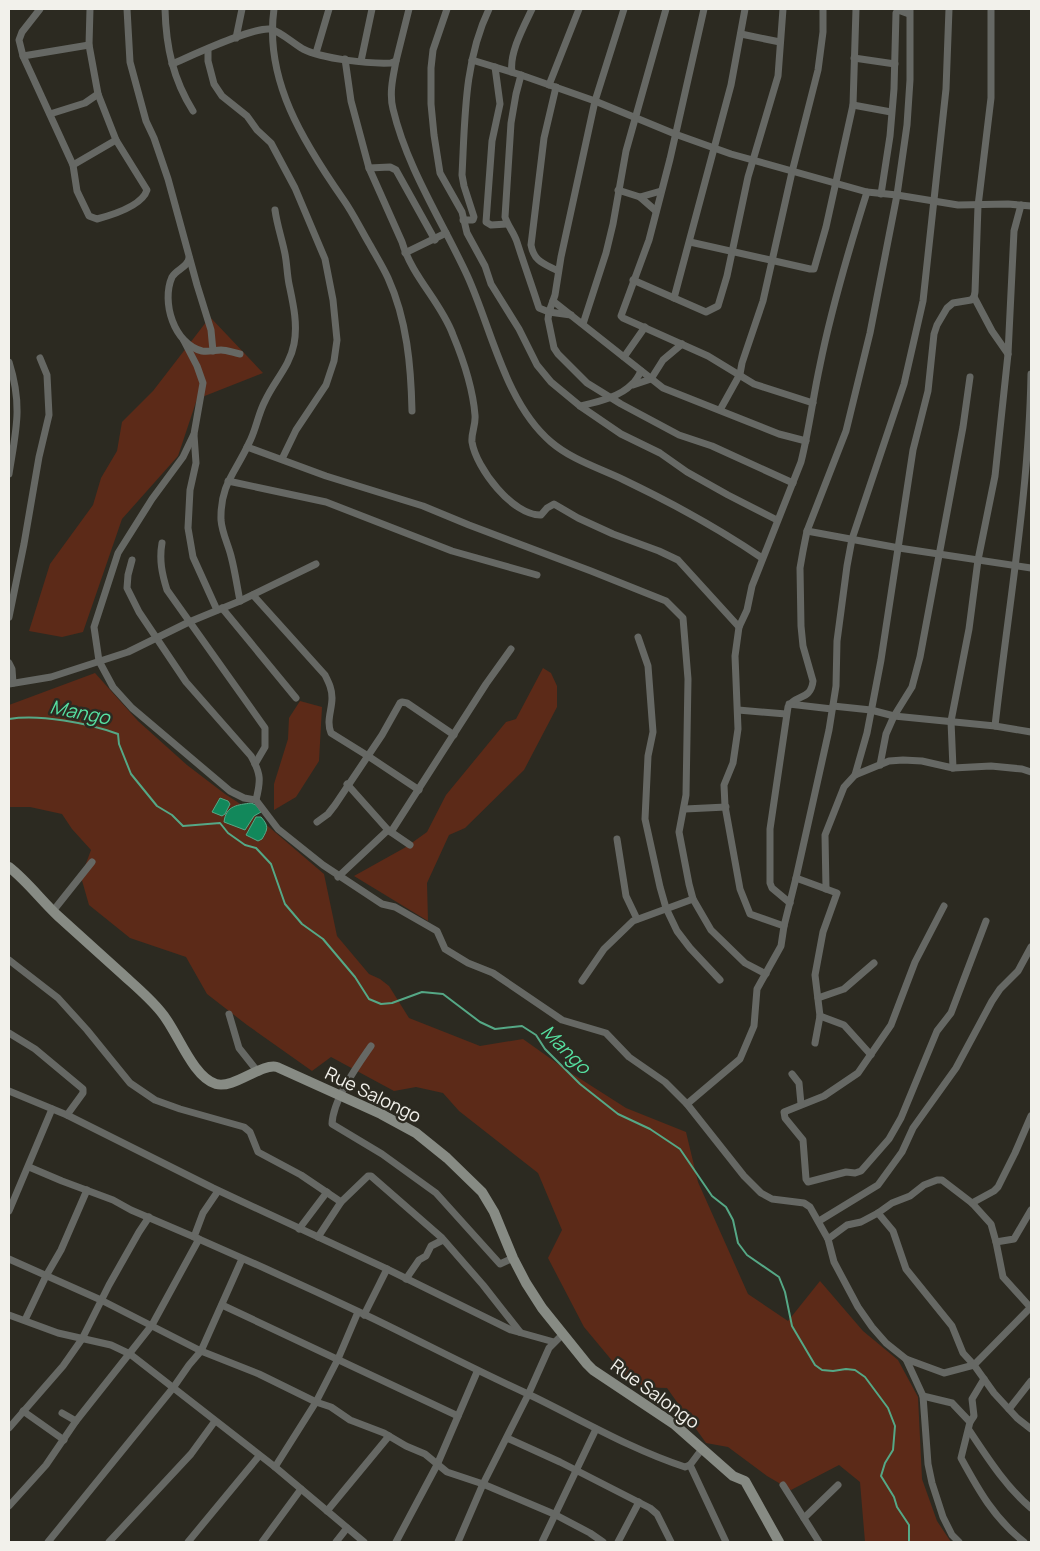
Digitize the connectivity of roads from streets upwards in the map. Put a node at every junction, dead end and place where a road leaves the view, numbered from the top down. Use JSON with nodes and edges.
{"nodes":[{"id":1,"x":40,"y":9,"type":"edge"},
{"id":2,"x":90,"y":9,"type":"edge"},
{"id":3,"x":127,"y":9,"type":"edge"},
{"id":4,"x":165,"y":9,"type":"edge"},
{"id":5,"x":242,"y":9,"type":"edge"},
{"id":6,"x":274,"y":9,"type":"edge"},
{"id":7,"x":329,"y":9,"type":"edge"},
{"id":8,"x":372,"y":9,"type":"edge"},
{"id":9,"x":409,"y":9,"type":"edge"},
{"id":10,"x":447,"y":9,"type":"edge"},
{"id":11,"x":489,"y":9,"type":"edge"},
{"id":12,"x":532,"y":9,"type":"edge"},
{"id":13,"x":579,"y":9,"type":"edge"},
{"id":14,"x":624,"y":9,"type":"edge"},
{"id":15,"x":666,"y":9,"type":"edge"},
{"id":16,"x":704,"y":9,"type":"edge"},
{"id":17,"x":745,"y":9,"type":"edge"},
{"id":18,"x":783,"y":9,"type":"edge"},
{"id":19,"x":824,"y":9,"type":"edge"},
{"id":20,"x":856,"y":9,"type":"edge"},
{"id":21,"x":949,"y":9,"type":"edge"},
{"id":22,"x":991,"y":9,"type":"edge"},
{"id":23,"x":910,"y":11,"type":"edge"},
{"id":24,"x":271,"y":30,"type":"junction"},
{"id":25,"x":741,"y":34,"type":"junction"},
{"id":26,"x":236,"y":38,"type":"junction"},
{"id":27,"x":780,"y":42,"type":"junction"},
{"id":28,"x":89,"y":45,"type":"junction"},
{"id":29,"x":208,"y":49,"type":"junction"},
{"id":30,"x":316,"y":53,"type":"junction"},
{"id":31,"x":23,"y":56,"type":"junction"},
{"id":32,"x":854,"y":58,"type":"junction"},
{"id":33,"x":345,"y":59,"type":"junction"},
{"id":34,"x":472,"y":60,"type":"junction"},
{"id":35,"x":361,"y":61,"type":"junction"},
{"id":36,"x":396,"y":61,"type":"junction"},
{"id":37,"x":172,"y":64,"type":"junction"},
{"id":38,"x":895,"y":64,"type":"junction"},
{"id":39,"x":496,"y":67,"type":"junction"},
{"id":40,"x":512,"y":72,"type":"junction"},
{"id":41,"x":521,"y":75,"type":"junction"},
{"id":42,"x":553,"y":86,"type":"junction"},
{"id":43,"x":98,"y":94,"type":"junction"},
{"id":44,"x":595,"y":101,"type":"junction"},
{"id":45,"x":852,"y":105,"type":"junction"},
{"id":46,"x":193,"y":111,"type":"dead end"},
{"id":47,"x":891,"y":112,"type":"junction"},
{"id":48,"x":50,"y":114,"type":"junction"},
{"id":49,"x":635,"y":119,"type":"junction"},
{"id":50,"x":674,"y":134,"type":"junction"},
{"id":51,"x":116,"y":140,"type":"junction"},
{"id":52,"x":713,"y":148,"type":"junction"},
{"id":53,"x":752,"y":161,"type":"junction"},
{"id":54,"x":73,"y":165,"type":"junction"},
{"id":55,"x":369,"y":168,"type":"junction"},
{"id":56,"x":792,"y":172,"type":"junction"},
{"id":57,"x":834,"y":183,"type":"junction"},
{"id":58,"x":618,"y":190,"type":"junction"},
{"id":59,"x":661,"y":191,"type":"junction"},
{"id":60,"x":867,"y":192,"type":"junction"},
{"id":61,"x":881,"y":194,"type":"junction"},
{"id":62,"x":897,"y":195,"type":"junction"},
{"id":63,"x":640,"y":197,"type":"junction"},
{"id":64,"x":935,"y":202,"type":"junction"},
{"id":65,"x":1020,"y":205,"type":"junction"},
{"id":66,"x":978,"y":206,"type":"junction"},
{"id":67,"x":1031,"y":206,"type":"edge"},
{"id":68,"x":275,"y":210,"type":"dead end"},
{"id":69,"x":656,"y":211,"type":"junction"},
{"id":70,"x":463,"y":220,"type":"junction"},
{"id":71,"x":507,"y":224,"type":"junction"},
{"id":72,"x":446,"y":233,"type":"junction"},
{"id":73,"x":435,"y":240,"type":"junction"},
{"id":74,"x":690,"y":242,"type":"junction"},
{"id":75,"x":187,"y":248,"type":"junction"},
{"id":76,"x":732,"y":251,"type":"junction"},
{"id":77,"x":405,"y":253,"type":"junction"},
{"id":78,"x":772,"y":260,"type":"junction"},
{"id":79,"x":558,"y":271,"type":"junction"},
{"id":80,"x":634,"y":280,"type":"junction"},
{"id":81,"x":974,"y":297,"type":"junction"},
{"id":82,"x":674,"y":298,"type":"junction"},
{"id":83,"x":553,"y":301,"type":"junction"},
{"id":84,"x":548,"y":312,"type":"junction"},
{"id":85,"x":571,"y":315,"type":"junction"},
{"id":86,"x":582,"y":324,"type":"junction"},
{"id":87,"x":646,"y":327,"type":"junction"},
{"id":88,"x":184,"y":340,"type":"junction"},
{"id":89,"x":682,"y":344,"type":"junction"},
{"id":90,"x":213,"y":351,"type":"junction"},
{"id":91,"x":240,"y":354,"type":"dead end"},
{"id":92,"x":1008,"y":354,"type":"junction"},
{"id":93,"x":624,"y":357,"type":"junction"},
{"id":94,"x":40,"y":358,"type":"dead end"},
{"id":95,"x":9,"y":362,"type":"edge"},
{"id":96,"x":641,"y":371,"type":"junction"},
{"id":97,"x":740,"y":374,"type":"junction"},
{"id":98,"x":1031,"y":374,"type":"edge"},
{"id":99,"x":970,"y":377,"type":"dead end"},
{"id":100,"x":651,"y":379,"type":"junction"},
{"id":101,"x":632,"y":385,"type":"junction"},
{"id":102,"x":609,"y":397,"type":"junction"},
{"id":103,"x":813,"y":403,"type":"junction"},
{"id":104,"x":580,"y":406,"type":"junction"},
{"id":105,"x":720,"y":410,"type":"junction"},
{"id":106,"x":412,"y":411,"type":"dead end"},
{"id":107,"x":194,"y":434,"type":"junction"},
{"id":108,"x":806,"y":441,"type":"junction"},
{"id":109,"x":247,"y":447,"type":"junction"},
{"id":110,"x":282,"y":459,"type":"junction"},
{"id":111,"x":9,"y":474,"type":"edge"},
{"id":112,"x":228,"y":481,"type":"junction"},
{"id":113,"x":793,"y":483,"type":"junction"},
{"id":114,"x":777,"y":520,"type":"junction"},
{"id":115,"x":807,"y":531,"type":"junction"},
{"id":116,"x":852,"y":539,"type":"junction"},
{"id":117,"x":162,"y":543,"type":"dead end"},
{"id":118,"x":899,"y":548,"type":"junction"},
{"id":119,"x":939,"y":553,"type":"junction"},
{"id":120,"x":762,"y":558,"type":"junction"},
{"id":121,"x":132,"y":560,"type":"dead end"},
{"id":122,"x":978,"y":560,"type":"junction"},
{"id":123,"x":316,"y":564,"type":"dead end"},
{"id":124,"x":1015,"y":566,"type":"junction"},
{"id":125,"x":1031,"y":568,"type":"edge"},
{"id":126,"x":536,"y":575,"type":"dead end"},
{"id":127,"x":253,"y":595,"type":"junction"},
{"id":128,"x":240,"y":601,"type":"junction"},
{"id":129,"x":219,"y":609,"type":"junction"},
{"id":130,"x":9,"y":617,"type":"edge"},
{"id":131,"x":189,"y":622,"type":"junction"},
{"id":132,"x":739,"y":627,"type":"junction"},
{"id":133,"x":156,"y":638,"type":"junction"},
{"id":134,"x":638,"y":638,"type":"dead end"},
{"id":135,"x":511,"y":649,"type":"dead end"},
{"id":136,"x":99,"y":661,"type":"junction"},
{"id":137,"x":9,"y":663,"type":"edge"},
{"id":138,"x":11,"y":683,"type":"edge"},
{"id":139,"x":296,"y":698,"type":"dead end"},
{"id":140,"x":789,"y":704,"type":"junction"},
{"id":141,"x":832,"y":707,"type":"junction"},
{"id":142,"x":738,"y":710,"type":"junction"},
{"id":143,"x":871,"y":710,"type":"junction"},
{"id":144,"x":786,"y":714,"type":"junction"},
{"id":145,"x":894,"y":716,"type":"junction"},
{"id":146,"x":951,"y":721,"type":"junction"},
{"id":147,"x":995,"y":726,"type":"junction"},
{"id":148,"x":1031,"y":732,"type":"edge"},
{"id":149,"x":454,"y":734,"type":"junction"},
{"id":150,"x":368,"y":756,"type":"junction"},
{"id":151,"x":256,"y":764,"type":"junction"},
{"id":152,"x":880,"y":765,"type":"junction"},
{"id":153,"x":953,"y":768,"type":"junction"},
{"id":154,"x":1031,"y":772,"type":"edge"},
{"id":155,"x":855,"y":775,"type":"junction"},
{"id":156,"x":348,"y":784,"type":"junction"},
{"id":157,"x":419,"y":790,"type":"junction"},
{"id":158,"x":256,"y":800,"type":"junction"},
{"id":159,"x":726,"y":807,"type":"junction"},
{"id":160,"x":685,"y":809,"type":"junction"},
{"id":161,"x":317,"y":822,"type":"dead end"},
{"id":162,"x":390,"y":831,"type":"junction"},
{"id":163,"x":617,"y":839,"type":"dead end"},
{"id":164,"x":410,"y":845,"type":"dead end"},
{"id":165,"x":92,"y":862,"type":"dead end"},
{"id":166,"x":9,"y":867,"type":"edge"},
{"id":167,"x":338,"y":877,"type":"junction"},
{"id":168,"x":796,"y":878,"type":"junction"},
{"id":169,"x":826,"y":889,"type":"junction"},
{"id":170,"x":693,"y":899,"type":"junction"},
{"id":171,"x":790,"y":903,"type":"junction"},
{"id":172,"x":944,"y":906,"type":"dead end"},
{"id":173,"x":666,"y":908,"type":"junction"},
{"id":174,"x":53,"y":911,"type":"junction"},
{"id":175,"x":637,"y":919,"type":"junction"},
{"id":176,"x":986,"y":922,"type":"dead end"},
{"id":177,"x":784,"y":926,"type":"junction"},
{"id":178,"x":1031,"y":947,"type":"edge"},
{"id":179,"x":9,"y":960,"type":"edge"},
{"id":180,"x":874,"y":963,"type":"dead end"},
{"id":181,"x":766,"y":974,"type":"junction"},
{"id":182,"x":720,"y":980,"type":"dead end"},
{"id":183,"x":582,"y":981,"type":"dead end"},
{"id":184,"x":818,"y":998,"type":"junction"},
{"id":185,"x":229,"y":1014,"type":"dead end"},
{"id":186,"x":820,"y":1016,"type":"junction"},
{"id":187,"x":9,"y":1033,"type":"edge"},
{"id":188,"x":815,"y":1043,"type":"dead end"},
{"id":189,"x":372,"y":1046,"type":"dead end"},
{"id":190,"x":871,"y":1055,"type":"junction"},
{"id":191,"x":258,"y":1072,"type":"junction"},
{"id":192,"x":792,"y":1074,"type":"dead end"},
{"id":193,"x":9,"y":1091,"type":"edge"},
{"id":194,"x":341,"y":1095,"type":"junction"},
{"id":195,"x":687,"y":1104,"type":"junction"},
{"id":196,"x":801,"y":1104,"type":"junction"},
{"id":197,"x":52,"y":1109,"type":"junction"},
{"id":198,"x":67,"y":1115,"type":"junction"},
{"id":199,"x":1031,"y":1116,"type":"edge"},
{"id":200,"x":29,"y":1166,"type":"junction"},
{"id":201,"x":87,"y":1190,"type":"junction"},
{"id":202,"x":218,"y":1191,"type":"junction"},
{"id":203,"x":327,"y":1192,"type":"junction"},
{"id":204,"x":12,"y":1194,"type":"edge"},
{"id":205,"x":341,"y":1202,"type":"junction"},
{"id":206,"x":972,"y":1203,"type":"junction"},
{"id":207,"x":1031,"y":1210,"type":"edge"},
{"id":208,"x":9,"y":1211,"type":"edge"},
{"id":209,"x":878,"y":1213,"type":"junction"},
{"id":210,"x":149,"y":1218,"type":"junction"},
{"id":211,"x":819,"y":1221,"type":"junction"},
{"id":212,"x":299,"y":1229,"type":"junction"},
{"id":213,"x":318,"y":1237,"type":"junction"},
{"id":214,"x":197,"y":1238,"type":"junction"},
{"id":215,"x":828,"y":1238,"type":"junction"},
{"id":216,"x":443,"y":1240,"type":"junction"},
{"id":217,"x":996,"y":1242,"type":"junction"},
{"id":218,"x":513,"y":1258,"type":"junction"},
{"id":219,"x":9,"y":1259,"type":"edge"},
{"id":220,"x":242,"y":1259,"type":"junction"},
{"id":221,"x":387,"y":1269,"type":"junction"},
{"id":222,"x":46,"y":1276,"type":"junction"},
{"id":223,"x":406,"y":1279,"type":"junction"},
{"id":224,"x":101,"y":1300,"type":"junction"},
{"id":225,"x":222,"y":1305,"type":"junction"},
{"id":226,"x":1031,"y":1308,"type":"edge"},
{"id":227,"x":361,"y":1313,"type":"junction"},
{"id":228,"x":9,"y":1315,"type":"edge"},
{"id":229,"x":25,"y":1320,"type":"junction"},
{"id":230,"x":152,"y":1325,"type":"junction"},
{"id":231,"x":520,"y":1332,"type":"junction"},
{"id":232,"x":562,"y":1335,"type":"junction"},
{"id":233,"x":82,"y":1339,"type":"junction"},
{"id":234,"x":554,"y":1342,"type":"junction"},
{"id":235,"x":201,"y":1351,"type":"junction"},
{"id":236,"x":130,"y":1354,"type":"junction"},
{"id":237,"x":338,"y":1359,"type":"junction"},
{"id":238,"x":906,"y":1359,"type":"junction"},
{"id":239,"x":974,"y":1365,"type":"junction"},
{"id":240,"x":478,"y":1372,"type":"junction"},
{"id":241,"x":984,"y":1380,"type":"junction"},
{"id":242,"x":1031,"y":1381,"type":"edge"},
{"id":243,"x":173,"y":1388,"type":"junction"},
{"id":244,"x":528,"y":1395,"type":"junction"},
{"id":245,"x":923,"y":1396,"type":"junction"},
{"id":246,"x":316,"y":1402,"type":"junction"},
{"id":247,"x":1009,"y":1409,"type":"junction"},
{"id":248,"x":23,"y":1411,"type":"junction"},
{"id":249,"x":62,"y":1413,"type":"dead end"},
{"id":250,"x":458,"y":1416,"type":"junction"},
{"id":251,"x":76,"y":1421,"type":"junction"},
{"id":252,"x":215,"y":1421,"type":"junction"},
{"id":253,"x":970,"y":1426,"type":"junction"},
{"id":254,"x":9,"y":1428,"type":"edge"},
{"id":255,"x":596,"y":1429,"type":"junction"},
{"id":256,"x":1031,"y":1429,"type":"edge"},
{"id":257,"x":388,"y":1436,"type":"junction"},
{"id":258,"x":507,"y":1438,"type":"junction"},
{"id":259,"x":64,"y":1440,"type":"junction"},
{"id":260,"x":702,"y":1449,"type":"junction"},
{"id":261,"x":260,"y":1456,"type":"junction"},
{"id":262,"x":437,"y":1465,"type":"junction"},
{"id":263,"x":690,"y":1465,"type":"junction"},
{"id":264,"x":275,"y":1467,"type":"junction"},
{"id":265,"x":575,"y":1470,"type":"junction"},
{"id":266,"x":484,"y":1484,"type":"junction"},
{"id":267,"x":783,"y":1485,"type":"dead end"},
{"id":268,"x":838,"y":1485,"type":"dead end"},
{"id":269,"x":300,"y":1489,"type":"junction"},
{"id":270,"x":639,"y":1502,"type":"junction"},
{"id":271,"x":9,"y":1506,"type":"edge"},
{"id":272,"x":1031,"y":1508,"type":"edge"},
{"id":273,"x":327,"y":1511,"type":"junction"},
{"id":274,"x":554,"y":1514,"type":"junction"},
{"id":275,"x":804,"y":1518,"type":"junction"},
{"id":276,"x":347,"y":1528,"type":"junction"},
{"id":277,"x":461,"y":1541,"type":"edge"},
{"id":278,"x":48,"y":1542,"type":"edge"},
{"id":279,"x":109,"y":1542,"type":"edge"},
{"id":280,"x":188,"y":1542,"type":"edge"},
{"id":281,"x":262,"y":1542,"type":"edge"},
{"id":282,"x":336,"y":1542,"type":"edge"},
{"id":283,"x":364,"y":1542,"type":"edge"},
{"id":284,"x":396,"y":1542,"type":"edge"},
{"id":285,"x":542,"y":1542,"type":"edge"},
{"id":286,"x":603,"y":1542,"type":"edge"},
{"id":287,"x":618,"y":1542,"type":"edge"},
{"id":288,"x":671,"y":1542,"type":"edge"},
{"id":289,"x":726,"y":1542,"type":"edge"},
{"id":290,"x":779,"y":1542,"type":"edge"},
{"id":291,"x":819,"y":1542,"type":"edge"},
{"id":292,"x":959,"y":1542,"type":"edge"},
{"id":293,"x":1024,"y":1542,"type":"edge"}],
"edges":[{"from":1,"to":31,"type":"street"},
{"from":2,"to":28,"type":"street"},
{"from":3,"to":75,"type":"street"},
{"from":4,"to":37,"type":"street"},
{"from":5,"to":26,"type":"street"},
{"from":6,"to":24,"type":"street"},
{"from":7,"to":30,"type":"street"},
{"from":8,"to":35,"type":"street"},
{"from":9,"to":36,"type":"street"},
{"from":10,"to":70,"type":"street"},
{"from":11,"to":34,"type":"street"},
{"from":12,"to":40,"type":"street"},
{"from":13,"to":42,"type":"street"},
{"from":14,"to":44,"type":"street"},
{"from":15,"to":49,"type":"street"},
{"from":16,"to":50,"type":"street"},
{"from":17,"to":25,"type":"street"},
{"from":18,"to":27,"type":"street"},
{"from":19,"to":56,"type":"street"},
{"from":20,"to":32,"type":"street"},
{"from":21,"to":64,"type":"street"},
{"from":22,"to":66,"type":"street"},
{"from":23,"to":38,"type":"street"},
{"from":23,"to":62,"type":"street"},
{"from":24,"to":26,"type":"street"},
{"from":24,"to":30,"type":"street"},
{"from":24,"to":106,"type":"street"},
{"from":25,"to":27,"type":"street"},
{"from":25,"to":52,"type":"street"},
{"from":26,"to":29,"type":"street"},
{"from":27,"to":53,"type":"street"},
{"from":28,"to":31,"type":"street"},
{"from":28,"to":43,"type":"street"},
{"from":29,"to":37,"type":"street"},
{"from":29,"to":110,"type":"street"},
{"from":30,"to":33,"type":"street"},
{"from":31,"to":48,"type":"street"},
{"from":32,"to":38,"type":"street"},
{"from":32,"to":45,"type":"street"},
{"from":33,"to":35,"type":"street"},
{"from":33,"to":55,"type":"street"},
{"from":34,"to":39,"type":"street"},
{"from":34,"to":70,"type":"street"},
{"from":35,"to":36,"type":"street"},
{"from":36,"to":72,"type":"street"},
{"from":37,"to":46,"type":"street"},
{"from":38,"to":47,"type":"street"},
{"from":39,"to":40,"type":"street"},
{"from":39,"to":71,"type":"street"},
{"from":40,"to":41,"type":"street"},
{"from":41,"to":42,"type":"street"},
{"from":41,"to":71,"type":"street"},
{"from":42,"to":44,"type":"street"},
{"from":42,"to":79,"type":"street"},
{"from":43,"to":48,"type":"street"},
{"from":43,"to":51,"type":"street"},
{"from":44,"to":49,"type":"street"},
{"from":44,"to":79,"type":"street"},
{"from":45,"to":47,"type":"street"},
{"from":45,"to":57,"type":"street"},
{"from":47,"to":61,"type":"street"},
{"from":48,"to":54,"type":"street"},
{"from":49,"to":50,"type":"street"},
{"from":49,"to":58,"type":"street"},
{"from":50,"to":52,"type":"street"},
{"from":50,"to":59,"type":"street"},
{"from":51,"to":54,"type":"street"},
{"from":51,"to":54,"type":"street"},
{"from":52,"to":53,"type":"street"},
{"from":52,"to":74,"type":"street"},
{"from":53,"to":56,"type":"street"},
{"from":53,"to":76,"type":"street"},
{"from":55,"to":73,"type":"street"},
{"from":55,"to":77,"type":"street"},
{"from":56,"to":57,"type":"street"},
{"from":56,"to":78,"type":"street"},
{"from":57,"to":60,"type":"street"},
{"from":57,"to":78,"type":"street"},
{"from":58,"to":63,"type":"street"},
{"from":58,"to":86,"type":"street"},
{"from":59,"to":63,"type":"street"},
{"from":59,"to":69,"type":"street"},
{"from":60,"to":61,"type":"street"},
{"from":60,"to":103,"type":"street"},
{"from":61,"to":62,"type":"street"},
{"from":62,"to":64,"type":"street"},
{"from":62,"to":115,"type":"street"},
{"from":63,"to":69,"type":"street"},
{"from":64,"to":66,"type":"street"},
{"from":64,"to":116,"type":"street"},
{"from":65,"to":66,"type":"street"},
{"from":65,"to":67,"type":"street"},
{"from":65,"to":92,"type":"street"},
{"from":66,"to":81,"type":"street"},
{"from":68,"to":109,"type":"street"},
{"from":69,"to":80,"type":"street"},
{"from":70,"to":104,"type":"street"},
{"from":71,"to":84,"type":"street"},
{"from":72,"to":73,"type":"street"},
{"from":72,"to":120,"type":"street"},
{"from":73,"to":77,"type":"street"},
{"from":74,"to":76,"type":"street"},
{"from":74,"to":82,"type":"street"},
{"from":75,"to":88,"type":"street"},
{"from":75,"to":90,"type":"street"},
{"from":76,"to":78,"type":"street"},
{"from":76,"to":82,"type":"street"},
{"from":77,"to":132,"type":"street"},
{"from":78,"to":97,"type":"street"},
{"from":79,"to":83,"type":"street"},
{"from":80,"to":82,"type":"street"},
{"from":80,"to":87,"type":"street"},
{"from":81,"to":92,"type":"street"},
{"from":81,"to":118,"type":"street"},
{"from":83,"to":84,"type":"street"},
{"from":83,"to":85,"type":"street"},
{"from":84,"to":85,"type":"street"},
{"from":84,"to":102,"type":"street"},
{"from":85,"to":86,"type":"street"},
{"from":86,"to":93,"type":"street"},
{"from":87,"to":89,"type":"street"},
{"from":87,"to":93,"type":"street"},
{"from":88,"to":90,"type":"street"},
{"from":88,"to":107,"type":"street"},
{"from":89,"to":97,"type":"street"},
{"from":89,"to":100,"type":"street"},
{"from":90,"to":91,"type":"street"},
{"from":92,"to":122,"type":"street"},
{"from":93,"to":96,"type":"street"},
{"from":94,"to":130,"type":"street"},
{"from":95,"to":111,"type":"street"},
{"from":96,"to":100,"type":"street"},
{"from":96,"to":101,"type":"street"},
{"from":97,"to":103,"type":"street"},
{"from":97,"to":105,"type":"street"},
{"from":98,"to":124,"type":"street"},
{"from":99,"to":119,"type":"street"},
{"from":100,"to":101,"type":"street"},
{"from":100,"to":105,"type":"street"},
{"from":101,"to":102,"type":"street"},
{"from":102,"to":104,"type":"street"},
{"from":102,"to":113,"type":"street"},
{"from":103,"to":108,"type":"street"},
{"from":104,"to":114,"type":"street"},
{"from":105,"to":108,"type":"street"},
{"from":107,"to":129,"type":"street"},
{"from":107,"to":136,"type":"street"},
{"from":108,"to":113,"type":"street"},
{"from":109,"to":110,"type":"street"},
{"from":109,"to":112,"type":"street"},
{"from":110,"to":160,"type":"street"},
{"from":112,"to":126,"type":"street"},
{"from":112,"to":128,"type":"street"},
{"from":113,"to":114,"type":"street"},
{"from":114,"to":120,"type":"street"},
{"from":115,"to":116,"type":"street"},
{"from":115,"to":140,"type":"street"},
{"from":116,"to":118,"type":"street"},
{"from":116,"to":141,"type":"street"},
{"from":117,"to":131,"type":"street"},
{"from":118,"to":119,"type":"street"},
{"from":118,"to":143,"type":"street"},
{"from":119,"to":122,"type":"street"},
{"from":119,"to":145,"type":"street"},
{"from":120,"to":132,"type":"street"},
{"from":121,"to":133,"type":"street"},
{"from":122,"to":124,"type":"street"},
{"from":122,"to":146,"type":"street"},
{"from":123,"to":127,"type":"street"},
{"from":124,"to":125,"type":"street"},
{"from":124,"to":147,"type":"street"},
{"from":127,"to":128,"type":"street"},
{"from":127,"to":150,"type":"street"},
{"from":128,"to":129,"type":"street"},
{"from":129,"to":131,"type":"street"},
{"from":129,"to":139,"type":"street"},
{"from":131,"to":133,"type":"street"},
{"from":131,"to":151,"type":"street"},
{"from":132,"to":142,"type":"street"},
{"from":133,"to":136,"type":"street"},
{"from":133,"to":151,"type":"street"},
{"from":134,"to":173,"type":"street"},
{"from":135,"to":149,"type":"street"},
{"from":136,"to":138,"type":"street"},
{"from":136,"to":158,"type":"street"},
{"from":137,"to":138,"type":"street"},
{"from":140,"to":141,"type":"street"},
{"from":140,"to":144,"type":"street"},
{"from":141,"to":143,"type":"street"},
{"from":141,"to":168,"type":"street"},
{"from":142,"to":144,"type":"street"},
{"from":142,"to":159,"type":"street"},
{"from":143,"to":145,"type":"street"},
{"from":143,"to":155,"type":"street"},
{"from":144,"to":171,"type":"street"},
{"from":145,"to":146,"type":"street"},
{"from":145,"to":152,"type":"street"},
{"from":146,"to":147,"type":"street"},
{"from":146,"to":153,"type":"street"},
{"from":147,"to":148,"type":"street"},
{"from":149,"to":150,"type":"street"},
{"from":149,"to":157,"type":"street"},
{"from":150,"to":156,"type":"street"},
{"from":150,"to":157,"type":"street"},
{"from":151,"to":158,"type":"street"},
{"from":152,"to":153,"type":"street"},
{"from":152,"to":155,"type":"street"},
{"from":153,"to":154,"type":"street"},
{"from":155,"to":169,"type":"street"},
{"from":156,"to":161,"type":"street"},
{"from":156,"to":162,"type":"street"},
{"from":157,"to":162,"type":"street"},
{"from":158,"to":167,"type":"street"},
{"from":159,"to":160,"type":"street"},
{"from":159,"to":177,"type":"street"},
{"from":160,"to":170,"type":"street"},
{"from":162,"to":164,"type":"street"},
{"from":162,"to":167,"type":"street"},
{"from":163,"to":175,"type":"street"},
{"from":165,"to":174,"type":"street"},
{"from":166,"to":174,"type":"street","name":"Rue Salongo"},
{"from":167,"to":195,"type":"street"},
{"from":168,"to":169,"type":"street"},
{"from":168,"to":171,"type":"street"},
{"from":169,"to":184,"type":"street"},
{"from":170,"to":173,"type":"street"},
{"from":170,"to":181,"type":"street"},
{"from":171,"to":177,"type":"street"},
{"from":172,"to":190,"type":"street"},
{"from":173,"to":175,"type":"street"},
{"from":173,"to":182,"type":"street"},
{"from":174,"to":191,"type":"street","name":"Rue Salongo"},
{"from":175,"to":183,"type":"street"},
{"from":176,"to":196,"type":"street"},
{"from":177,"to":181,"type":"street"},
{"from":178,"to":211,"type":"street"},
{"from":179,"to":203,"type":"street"},
{"from":180,"to":184,"type":"street"},
{"from":181,"to":195,"type":"street"},
{"from":184,"to":186,"type":"street"},
{"from":185,"to":191,"type":"street"},
{"from":186,"to":188,"type":"street"},
{"from":186,"to":190,"type":"street"},
{"from":187,"to":198,"type":"street"},
{"from":189,"to":194,"type":"street"},
{"from":190,"to":196,"type":"street"},
{"from":191,"to":194,"type":"street","name":"Rue Salongo"},
{"from":192,"to":196,"type":"street"},
{"from":193,"to":197,"type":"street"},
{"from":194,"to":218,"type":"street","name":"Rue Salongo"},
{"from":194,"to":218,"type":"street"},
{"from":195,"to":211,"type":"street"},
{"from":197,"to":198,"type":"street"},
{"from":197,"to":200,"type":"street"},
{"from":198,"to":202,"type":"street"},
{"from":199,"to":206,"type":"street"},
{"from":200,"to":201,"type":"street"},
{"from":200,"to":204,"type":"street"},
{"from":201,"to":210,"type":"street"},
{"from":201,"to":222,"type":"street"},
{"from":202,"to":212,"type":"street"},
{"from":202,"to":214,"type":"street"},
{"from":203,"to":205,"type":"street"},
{"from":203,"to":212,"type":"street"},
{"from":204,"to":208,"type":"street"},
{"from":205,"to":213,"type":"street"},
{"from":205,"to":216,"type":"street"},
{"from":206,"to":209,"type":"street"},
{"from":206,"to":217,"type":"street"},
{"from":207,"to":217,"type":"street"},
{"from":209,"to":215,"type":"street"},
{"from":209,"to":239,"type":"street"},
{"from":210,"to":214,"type":"street"},
{"from":210,"to":224,"type":"street"},
{"from":211,"to":215,"type":"street"},
{"from":212,"to":213,"type":"street"},
{"from":213,"to":221,"type":"street"},
{"from":214,"to":220,"type":"street"},
{"from":214,"to":230,"type":"street"},
{"from":215,"to":238,"type":"street"},
{"from":216,"to":223,"type":"street"},
{"from":216,"to":231,"type":"street"},
{"from":217,"to":226,"type":"street"},
{"from":218,"to":232,"type":"street","name":"Rue Salongo"},
{"from":219,"to":222,"type":"street"},
{"from":220,"to":225,"type":"street"},
{"from":220,"to":227,"type":"street"},
{"from":221,"to":223,"type":"street"},
{"from":221,"to":227,"type":"street"},
{"from":222,"to":224,"type":"street"},
{"from":222,"to":229,"type":"street"},
{"from":223,"to":231,"type":"street"},
{"from":224,"to":230,"type":"street"},
{"from":224,"to":233,"type":"street"},
{"from":225,"to":235,"type":"street"},
{"from":225,"to":237,"type":"street"},
{"from":226,"to":239,"type":"street"},
{"from":227,"to":237,"type":"street"},
{"from":227,"to":240,"type":"street"},
{"from":228,"to":229,"type":"street"},
{"from":229,"to":233,"type":"street"},
{"from":230,"to":235,"type":"street"},
{"from":230,"to":236,"type":"street"},
{"from":231,"to":234,"type":"street"},
{"from":232,"to":234,"type":"street"},
{"from":232,"to":260,"type":"street","name":"Rue Salongo"},
{"from":233,"to":236,"type":"street"},
{"from":233,"to":248,"type":"street"},
{"from":234,"to":244,"type":"street"},
{"from":235,"to":243,"type":"street"},
{"from":235,"to":246,"type":"street"},
{"from":236,"to":243,"type":"street"},
{"from":236,"to":251,"type":"street"},
{"from":237,"to":246,"type":"street"},
{"from":237,"to":250,"type":"street"},
{"from":238,"to":239,"type":"street"},
{"from":238,"to":245,"type":"street"},
{"from":239,"to":241,"type":"street"},
{"from":240,"to":244,"type":"street"},
{"from":240,"to":250,"type":"street"},
{"from":241,"to":247,"type":"street"},
{"from":241,"to":253,"type":"street"},
{"from":242,"to":247,"type":"street"},
{"from":243,"to":252,"type":"street"},
{"from":243,"to":278,"type":"street"},
{"from":244,"to":255,"type":"street"},
{"from":244,"to":258,"type":"street"},
{"from":245,"to":253,"type":"street"},
{"from":245,"to":292,"type":"street"},
{"from":246,"to":257,"type":"street"},
{"from":246,"to":264,"type":"street"},
{"from":247,"to":256,"type":"street"},
{"from":248,"to":254,"type":"street"},
{"from":248,"to":259,"type":"street"},
{"from":249,"to":251,"type":"street"},
{"from":250,"to":262,"type":"street"},
{"from":251,"to":259,"type":"street"},
{"from":252,"to":261,"type":"street"},
{"from":252,"to":279,"type":"street"},
{"from":253,"to":272,"type":"street"},
{"from":253,"to":293,"type":"street"},
{"from":255,"to":263,"type":"street"},
{"from":255,"to":265,"type":"street"},
{"from":257,"to":262,"type":"street"},
{"from":257,"to":273,"type":"street"},
{"from":258,"to":265,"type":"street"},
{"from":258,"to":266,"type":"street"},
{"from":259,"to":271,"type":"street"},
{"from":260,"to":263,"type":"street"},
{"from":260,"to":290,"type":"street","name":"Rue Salongo"},
{"from":261,"to":264,"type":"street"},
{"from":261,"to":280,"type":"street"},
{"from":262,"to":266,"type":"street"},
{"from":262,"to":284,"type":"street"},
{"from":263,"to":289,"type":"street"},
{"from":264,"to":269,"type":"street"},
{"from":265,"to":270,"type":"street"},
{"from":265,"to":274,"type":"street"},
{"from":266,"to":274,"type":"street"},
{"from":266,"to":277,"type":"street"},
{"from":267,"to":275,"type":"street"},
{"from":268,"to":275,"type":"street"},
{"from":269,"to":273,"type":"street"},
{"from":269,"to":281,"type":"street"},
{"from":270,"to":287,"type":"street"},
{"from":270,"to":288,"type":"street"},
{"from":273,"to":276,"type":"street"},
{"from":274,"to":285,"type":"street"},
{"from":274,"to":286,"type":"street"},
{"from":275,"to":291,"type":"street"},
{"from":276,"to":282,"type":"street"},
{"from":276,"to":283,"type":"street"}]}
